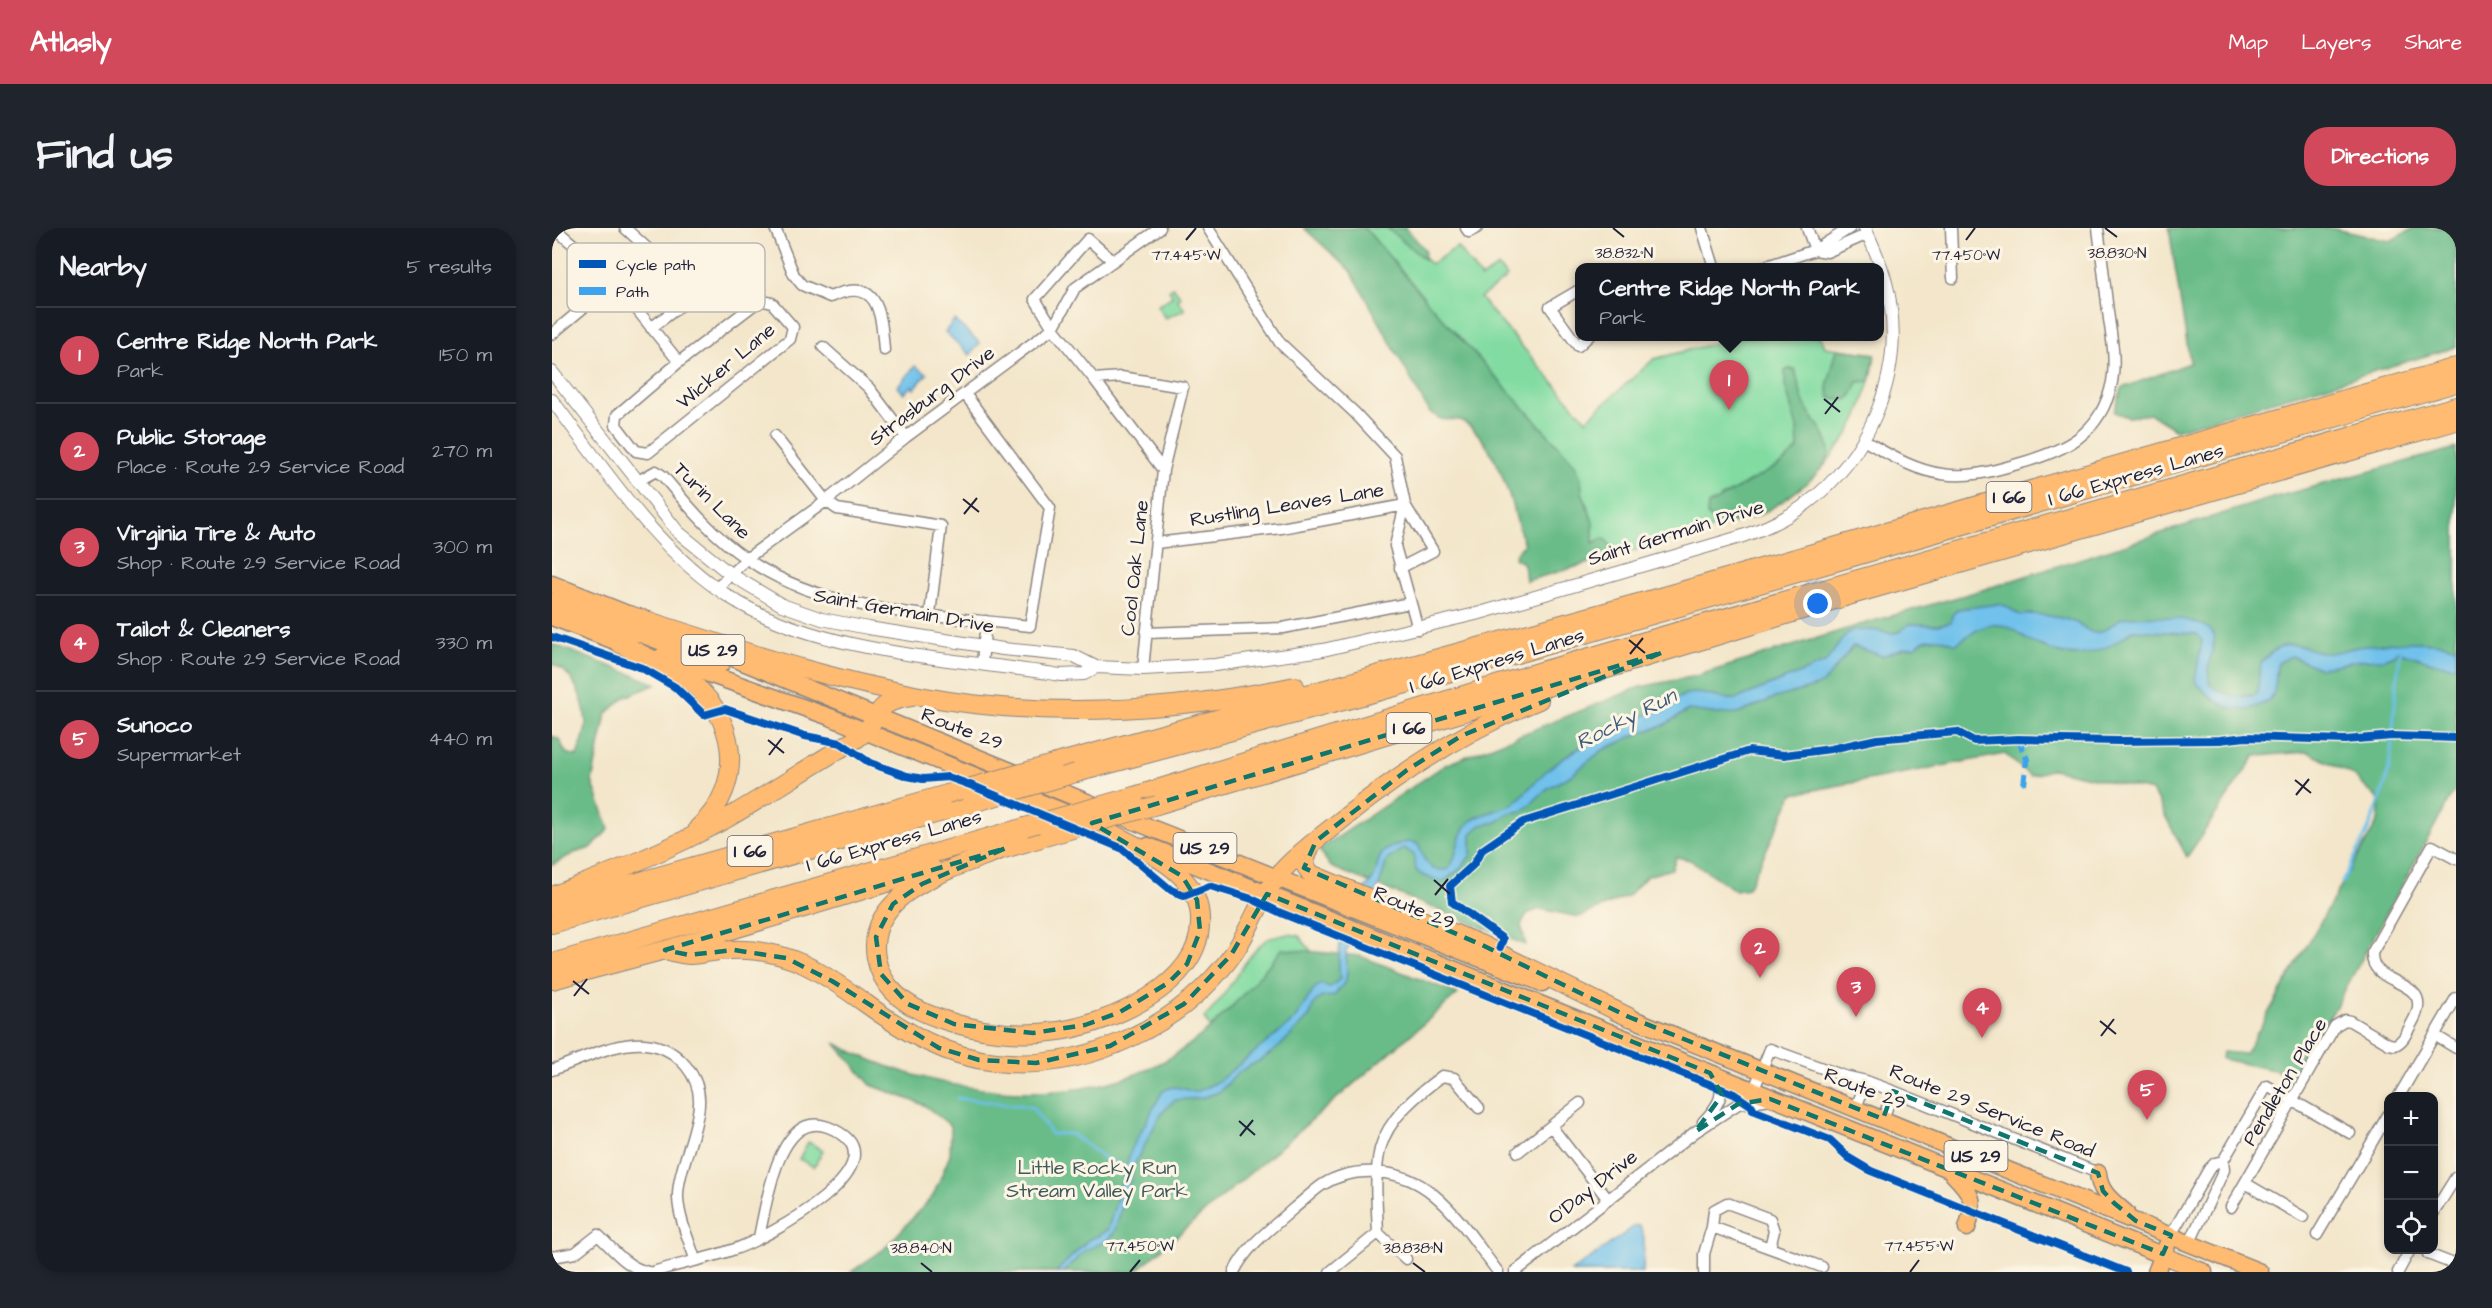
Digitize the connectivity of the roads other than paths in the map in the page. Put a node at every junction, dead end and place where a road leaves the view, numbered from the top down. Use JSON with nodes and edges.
{"nodes":[{"id":1,"x":554,"y":228,"type":"edge"},
{"id":2,"x":625,"y":228,"type":"edge"},
{"id":3,"x":775,"y":228,"type":"edge"},
{"id":4,"x":1160,"y":228,"type":"edge"},
{"id":5,"x":1208,"y":228,"type":"edge"},
{"id":6,"x":1466,"y":228,"type":"edge"},
{"id":7,"x":1477,"y":228,"type":"edge"},
{"id":8,"x":1702,"y":228,"type":"edge"},
{"id":9,"x":1807,"y":228,"type":"edge"},
{"id":10,"x":1850,"y":228,"type":"edge"},
{"id":11,"x":1951,"y":228,"type":"edge"},
{"id":12,"x":2098,"y":228,"type":"edge"},
{"id":13,"x":1866,"y":231,"type":"edge"},
{"id":14,"x":571,"y":243,"type":"edge"},
{"id":15,"x":642,"y":243,"type":"edge"},
{"id":16,"x":1815,"y":250,"type":"junction"},
{"id":17,"x":1113,"y":261,"type":"junction"},
{"id":18,"x":1713,"y":263,"type":"edge"},
{"id":19,"x":1776,"y":263,"type":"edge"},
{"id":20,"x":1879,"y":263,"type":"edge"},
{"id":21,"x":1884,"y":276,"type":"edge"},
{"id":22,"x":1953,"y":278,"type":"dead end"},
{"id":23,"x":1575,"y":292,"type":"edge"},
{"id":24,"x":765,"y":301,"type":"edge"},
{"id":25,"x":578,"y":312,"type":"edge"},
{"id":26,"x":638,"y":312,"type":"edge"},
{"id":27,"x":671,"y":312,"type":"edge"},
{"id":28,"x":744,"y":312,"type":"edge"},
{"id":29,"x":651,"y":328,"type":"junction"},
{"id":30,"x":1053,"y":328,"type":"junction"},
{"id":31,"x":552,"y":334,"type":"edge"},
{"id":32,"x":1584,"y":341,"type":"edge"},
{"id":33,"x":823,"y":347,"type":"dead end"},
{"id":34,"x":884,"y":350,"type":"dead end"},
{"id":35,"x":679,"y":362,"type":"junction"},
{"id":36,"x":2456,"y":367,"type":"edge"},
{"id":37,"x":552,"y":372,"type":"edge"},
{"id":38,"x":1094,"y":379,"type":"junction"},
{"id":39,"x":2456,"y":383,"type":"edge"},
{"id":40,"x":964,"y":394,"type":"junction"},
{"id":41,"x":552,"y":400,"type":"edge"},
{"id":42,"x":2456,"y":406,"type":"edge"},
{"id":43,"x":2456,"y":421,"type":"edge"},
{"id":44,"x":775,"y":436,"type":"dead end"},
{"id":45,"x":906,"y":437,"type":"junction"},
{"id":46,"x":1863,"y":440,"type":"junction"},
{"id":47,"x":1163,"y":470,"type":"junction"},
{"id":48,"x":638,"y":481,"type":"junction"},
{"id":49,"x":826,"y":501,"type":"junction"},
{"id":50,"x":1405,"y":505,"type":"junction"},
{"id":51,"x":1156,"y":543,"type":"junction"},
{"id":52,"x":746,"y":559,"type":"junction"},
{"id":53,"x":1400,"y":568,"type":"junction"},
{"id":54,"x":730,"y":574,"type":"junction"},
{"id":55,"x":552,"y":584,"type":"edge"},
{"id":56,"x":717,"y":588,"type":"junction"},
{"id":57,"x":552,"y":601,"type":"edge"},
{"id":58,"x":1410,"y":603,"type":"junction"},
{"id":59,"x":930,"y":614,"type":"junction"},
{"id":60,"x":630,"y":615,"type":"junction"},
{"id":61,"x":552,"y":617,"type":"edge"},
{"id":62,"x":987,"y":621,"type":"junction"},
{"id":63,"x":1418,"y":629,"type":"junction"},
{"id":64,"x":1146,"y":633,"type":"junction"},
{"id":65,"x":619,"y":643,"type":"junction"},
{"id":66,"x":984,"y":646,"type":"junction"},
{"id":67,"x":1661,"y":652,"type":"junction"},
{"id":68,"x":982,"y":663,"type":"junction"},
{"id":69,"x":1096,"y":667,"type":"junction"},
{"id":70,"x":1143,"y":669,"type":"junction"},
{"id":71,"x":1350,"y":684,"type":"junction"},
{"id":72,"x":797,"y":685,"type":"junction"},
{"id":73,"x":920,"y":696,"type":"junction"},
{"id":74,"x":871,"y":724,"type":"junction"},
{"id":75,"x":1094,"y":824,"type":"junction"},
{"id":76,"x":678,"y":844,"type":"junction"},
{"id":77,"x":1311,"y":845,"type":"junction"},
{"id":78,"x":1006,"y":848,"type":"junction"},
{"id":79,"x":2456,"y":859,"type":"edge"},
{"id":80,"x":1278,"y":877,"type":"junction"},
{"id":81,"x":1267,"y":894,"type":"junction"},
{"id":82,"x":1340,"y":894,"type":"junction"},
{"id":83,"x":552,"y":896,"type":"edge"},
{"id":84,"x":552,"y":907,"type":"edge"},
{"id":85,"x":552,"y":924,"type":"edge"},
{"id":86,"x":665,"y":950,"type":"junction"},
{"id":87,"x":552,"y":963,"type":"edge"},
{"id":88,"x":552,"y":980,"type":"edge"},
{"id":89,"x":2456,"y":998,"type":"edge"},
{"id":90,"x":1629,"y":1017,"type":"joint"},
{"id":91,"x":2436,"y":1036,"type":"junction"},
{"id":92,"x":2456,"y":1048,"type":"edge"},
{"id":93,"x":552,"y":1070,"type":"edge"},
{"id":94,"x":1762,"y":1071,"type":"junction"},
{"id":95,"x":1710,"y":1073,"type":"junction"},
{"id":96,"x":1866,"y":1081,"type":"junction"},
{"id":97,"x":1893,"y":1091,"type":"junction"},
{"id":98,"x":1753,"y":1092,"type":"junction"},
{"id":99,"x":2402,"y":1092,"type":"edge"},
{"id":100,"x":1770,"y":1099,"type":"junction"},
{"id":101,"x":2294,"y":1100,"type":"junction"},
{"id":102,"x":1580,"y":1103,"type":"dead end"},
{"id":103,"x":1479,"y":1108,"type":"dead end"},
{"id":104,"x":1856,"y":1108,"type":"junction"},
{"id":105,"x":1883,"y":1119,"type":"junction"},
{"id":106,"x":2384,"y":1122,"type":"edge"},
{"id":107,"x":1551,"y":1126,"type":"junction"},
{"id":108,"x":1695,"y":1132,"type":"junction"},
{"id":109,"x":2350,"y":1133,"type":"dead end"},
{"id":110,"x":1518,"y":1152,"type":"dead end"},
{"id":111,"x":2223,"y":1161,"type":"junction"},
{"id":112,"x":1948,"y":1169,"type":"junction"},
{"id":113,"x":1378,"y":1172,"type":"junction"},
{"id":114,"x":2098,"y":1173,"type":"junction"},
{"id":115,"x":2456,"y":1177,"type":"edge"},
{"id":116,"x":2246,"y":1183,"type":"junction"},
{"id":117,"x":2056,"y":1189,"type":"junction"},
{"id":118,"x":1607,"y":1198,"type":"junction"},
{"id":119,"x":2438,"y":1204,"type":"edge"},
{"id":120,"x":2231,"y":1207,"type":"dead end"},
{"id":121,"x":2303,"y":1217,"type":"dead end"},
{"id":122,"x":2136,"y":1221,"type":"junction"},
{"id":123,"x":1712,"y":1227,"type":"junction"},
{"id":124,"x":1967,"y":1228,"type":"dead end"},
{"id":125,"x":1378,"y":1233,"type":"junction"},
{"id":126,"x":2171,"y":1235,"type":"junction"},
{"id":127,"x":2318,"y":1235,"type":"dead end"},
{"id":128,"x":759,"y":1237,"type":"junction"},
{"id":129,"x":2189,"y":1244,"type":"junction"},
{"id":130,"x":1770,"y":1246,"type":"junction"},
{"id":131,"x":2163,"y":1254,"type":"junction"},
{"id":132,"x":2408,"y":1254,"type":"edge"},
{"id":133,"x":2428,"y":1254,"type":"dead end"},
{"id":134,"x":552,"y":1257,"type":"edge"},
{"id":135,"x":695,"y":1259,"type":"junction"},
{"id":136,"x":1406,"y":1259,"type":"dead end"},
{"id":137,"x":2456,"y":1265,"type":"edge"},
{"id":138,"x":1822,"y":1266,"type":"dead end"},
{"id":139,"x":2178,"y":1267,"type":"edge"},
{"id":140,"x":648,"y":1272,"type":"edge"},
{"id":141,"x":653,"y":1272,"type":"edge"},
{"id":142,"x":1234,"y":1272,"type":"edge"},
{"id":143,"x":1330,"y":1272,"type":"edge"},
{"id":144,"x":1498,"y":1272,"type":"edge"},
{"id":145,"x":1515,"y":1272,"type":"edge"},
{"id":146,"x":1704,"y":1272,"type":"edge"},
{"id":147,"x":2156,"y":1272,"type":"edge"},
{"id":148,"x":2204,"y":1272,"type":"edge"},
{"id":149,"x":2259,"y":1272,"type":"edge"},
{"id":150,"x":2398,"y":1272,"type":"edge"}],
"edges":[{"from":1,"to":14,"type":"street"},
{"from":2,"to":15,"type":"street"},
{"from":3,"to":34,"type":"street"},
{"from":4,"to":17,"type":"street","name":"Strasburg Drive"},
{"from":5,"to":50,"type":"street"},
{"from":6,"to":7,"type":"street"},
{"from":8,"to":18,"type":"street"},
{"from":9,"to":16,"type":"street"},
{"from":10,"to":16,"type":"street"},
{"from":11,"to":22,"type":"street"},
{"from":12,"to":46,"type":"street"},
{"from":13,"to":16,"type":"street"},
{"from":13,"to":20,"type":"street","name":"Saint Germain Drive"},
{"from":16,"to":19,"type":"street"},
{"from":17,"to":30,"type":"street","name":"Strasburg Drive"},
{"from":17,"to":30,"type":"street"},
{"from":21,"to":46,"type":"street","name":"Saint Germain Drive"},
{"from":23,"to":32,"type":"street"},
{"from":24,"to":35,"type":"street","name":"Wicker Lane"},
{"from":25,"to":31,"type":"street"},
{"from":26,"to":29,"type":"street"},
{"from":27,"to":29,"type":"street"},
{"from":28,"to":35,"type":"street","name":"Wicker Lane"},
{"from":29,"to":35,"type":"street"},
{"from":30,"to":38,"type":"street"},
{"from":30,"to":40,"type":"street","name":"Strasburg Drive"},
{"from":33,"to":45,"type":"street"},
{"from":36,"to":71,"type":"highway","number":"I 66"},
{"from":37,"to":48,"type":"street","name":"Saint Germain Drive"},
{"from":38,"to":47,"type":"street"},
{"from":38,"to":47,"type":"street","name":"Cool Oak Lane"},
{"from":39,"to":85,"type":"highway","name":"I 66 Express Lanes","bridge":true},
{"from":40,"to":45,"type":"street","name":"Strasburg Drive"},
{"from":40,"to":62,"type":"street","name":"Turin Lane"},
{"from":41,"to":56,"type":"street","name":"Saint Germain Drive"},
{"from":42,"to":87,"type":"highway","name":"I 66 Express Lanes","bridge":true},
{"from":43,"to":67,"type":"highway","number":"I 66"},
{"from":44,"to":49,"type":"street"},
{"from":45,"to":49,"type":"street","name":"Strasburg Drive"},
{"from":46,"to":63,"type":"street","name":"Saint Germain Drive"},
{"from":47,"to":51,"type":"street","name":"Cool Oak Lane"},
{"from":48,"to":52,"type":"street","name":"Turin Lane"},
{"from":48,"to":54,"type":"street","name":"Saint Germain Drive"},
{"from":49,"to":52,"type":"street","name":"Strasburg Drive"},
{"from":49,"to":59,"type":"street"},
{"from":50,"to":51,"type":"street","name":"Rustling Leaves Lane"},
{"from":50,"to":53,"type":"street"},
{"from":50,"to":53,"type":"street","name":"Rustling Leaves Lane"},
{"from":51,"to":64,"type":"street","name":"Cool Oak Lane"},
{"from":52,"to":54,"type":"street","name":"Strasburg Drive"},
{"from":52,"to":59,"type":"street","name":"Turin Lane"},
{"from":53,"to":58,"type":"street"},
{"from":54,"to":56,"type":"street","name":"Strasburg Drive"},
{"from":54,"to":66,"type":"street","name":"Saint Germain Drive"},
{"from":55,"to":60,"type":"main road","name":"Route 29","number":"US 29"},
{"from":56,"to":68,"type":"street","name":"Saint Germain Drive"},
{"from":57,"to":72,"type":"main road"},
{"from":58,"to":63,"type":"street"},
{"from":58,"to":64,"type":"street"},
{"from":59,"to":62,"type":"street","name":"Turin Lane"},
{"from":60,"to":72,"type":"main road","name":"Route 29","number":"US 29"},
{"from":60,"to":73,"type":"highway"},
{"from":61,"to":65,"type":"main road","name":"Route 29","number":"US 29"},
{"from":62,"to":66,"type":"street"},
{"from":63,"to":70,"type":"street","name":"Saint Germain Drive"},
{"from":64,"to":70,"type":"street","name":"Cool Oak Lane"},
{"from":65,"to":74,"type":"main road","name":"Route 29","number":"US 29"},
{"from":65,"to":76,"type":"highway"},
{"from":66,"to":68,"type":"street"},
{"from":66,"to":69,"type":"street","name":"Saint Germain Drive"},
{"from":67,"to":77,"type":"highway"},
{"from":67,"to":78,"type":"highway","number":"I 66","bridge":true},
{"from":68,"to":69,"type":"street","name":"Saint Germain Drive"},
{"from":69,"to":70,"type":"street","name":"Saint Germain Drive"},
{"from":71,"to":73,"type":"highway"},
{"from":71,"to":84,"type":"highway","number":"I 66","bridge":true},
{"from":72,"to":74,"type":"main road","name":"Route 29","number":"US 29"},
{"from":73,"to":74,"type":"highway"},
{"from":74,"to":75,"type":"main road","name":"Route 29","number":"US 29"},
{"from":74,"to":76,"type":"highway"},
{"from":74,"to":80,"type":"main road","name":"Route 29","number":"US 29"},
{"from":75,"to":78,"type":"highway"},
{"from":75,"to":81,"type":"main road","name":"Route 29","number":"US 29"},
{"from":76,"to":83,"type":"highway"},
{"from":77,"to":80,"type":"highway"},
{"from":77,"to":82,"type":"highway"},
{"from":78,"to":86,"type":"highway","number":"I 66"},
{"from":79,"to":101,"type":"street","name":"Pendleton Place"},
{"from":80,"to":81,"type":"highway"},
{"from":80,"to":82,"type":"main road","name":"Route 29","number":"US 29"},
{"from":81,"to":86,"type":"highway"},
{"from":81,"to":95,"type":"main road","name":"Route 29","number":"US 29"},
{"from":82,"to":90,"type":"highway"},
{"from":86,"to":88,"type":"highway","number":"I 66"},
{"from":89,"to":91,"type":"street"},
{"from":90,"to":94,"type":"main road","name":"Route 29","number":"US 29"},
{"from":91,"to":92,"type":"street"},
{"from":91,"to":99,"type":"street"},
{"from":93,"to":135,"type":"street"},
{"from":94,"to":96,"type":"street","name":"Route 29 Service Road"},
{"from":94,"to":98,"type":"street"},
{"from":94,"to":104,"type":"main road","name":"Route 29","number":"US 29"},
{"from":95,"to":98,"type":"main road","name":"Route 29","number":"US 29"},
{"from":95,"to":108,"type":"street","name":"O'Day Drive"},
{"from":96,"to":97,"type":"street","name":"Route 29 Service Road"},
{"from":96,"to":104,"type":"street"},
{"from":97,"to":105,"type":"street"},
{"from":97,"to":114,"type":"street","name":"Route 29 Service Road"},
{"from":98,"to":100,"type":"main road","name":"Route 29","number":"US 29"},
{"from":100,"to":108,"type":"street","name":"O'Day Drive"},
{"from":100,"to":112,"type":"main road","name":"Route 29","number":"US 29"},
{"from":101,"to":109,"type":"street"},
{"from":101,"to":111,"type":"street"},
{"from":101,"to":116,"type":"street","name":"Pendleton Place"},
{"from":102,"to":107,"type":"street"},
{"from":103,"to":113,"type":"street"},
{"from":104,"to":105,"type":"main road","name":"Route 29","number":"US 29"},
{"from":105,"to":117,"type":"main road","name":"Route 29","number":"US 29"},
{"from":106,"to":127,"type":"street"},
{"from":107,"to":110,"type":"street"},
{"from":107,"to":118,"type":"street"},
{"from":108,"to":118,"type":"street","name":"O'Day Drive"},
{"from":111,"to":126,"type":"street"},
{"from":111,"to":129,"type":"street"},
{"from":112,"to":124,"type":"main road"},
{"from":112,"to":131,"type":"main road","name":"Route 29","number":"US 29"},
{"from":113,"to":125,"type":"street"},
{"from":113,"to":142,"type":"street"},
{"from":113,"to":144,"type":"street"},
{"from":114,"to":117,"type":"main road"},
{"from":114,"to":122,"type":"main road"},
{"from":115,"to":119,"type":"street"},
{"from":116,"to":120,"type":"street","name":"Pendleton Place"},
{"from":116,"to":121,"type":"street"},
{"from":117,"to":122,"type":"main road","name":"Route 29","number":"US 29"},
{"from":118,"to":145,"type":"street","name":"O'Day Drive"},
{"from":122,"to":126,"type":"main road","name":"Route 29","number":"US 29"},
{"from":123,"to":130,"type":"street"},
{"from":123,"to":130,"type":"street"},
{"from":123,"to":146,"type":"street"},
{"from":125,"to":136,"type":"street"},
{"from":125,"to":143,"type":"street"},
{"from":126,"to":129,"type":"main road","name":"Route 29","number":"US 29"},
{"from":126,"to":131,"type":"main road"},
{"from":128,"to":128,"type":"street"},
{"from":128,"to":135,"type":"street"},
{"from":129,"to":139,"type":"main road"},
{"from":129,"to":149,"type":"main road","name":"Route 29","number":"US 29"},
{"from":130,"to":138,"type":"street"},
{"from":131,"to":139,"type":"main road","name":"Route 29","number":"US 29"},
{"from":131,"to":147,"type":"main road"},
{"from":132,"to":150,"type":"street"},
{"from":133,"to":137,"type":"street"},
{"from":134,"to":140,"type":"street"},
{"from":135,"to":141,"type":"street"},
{"from":139,"to":148,"type":"main road","name":"Route 29","number":"US 29"}]}
